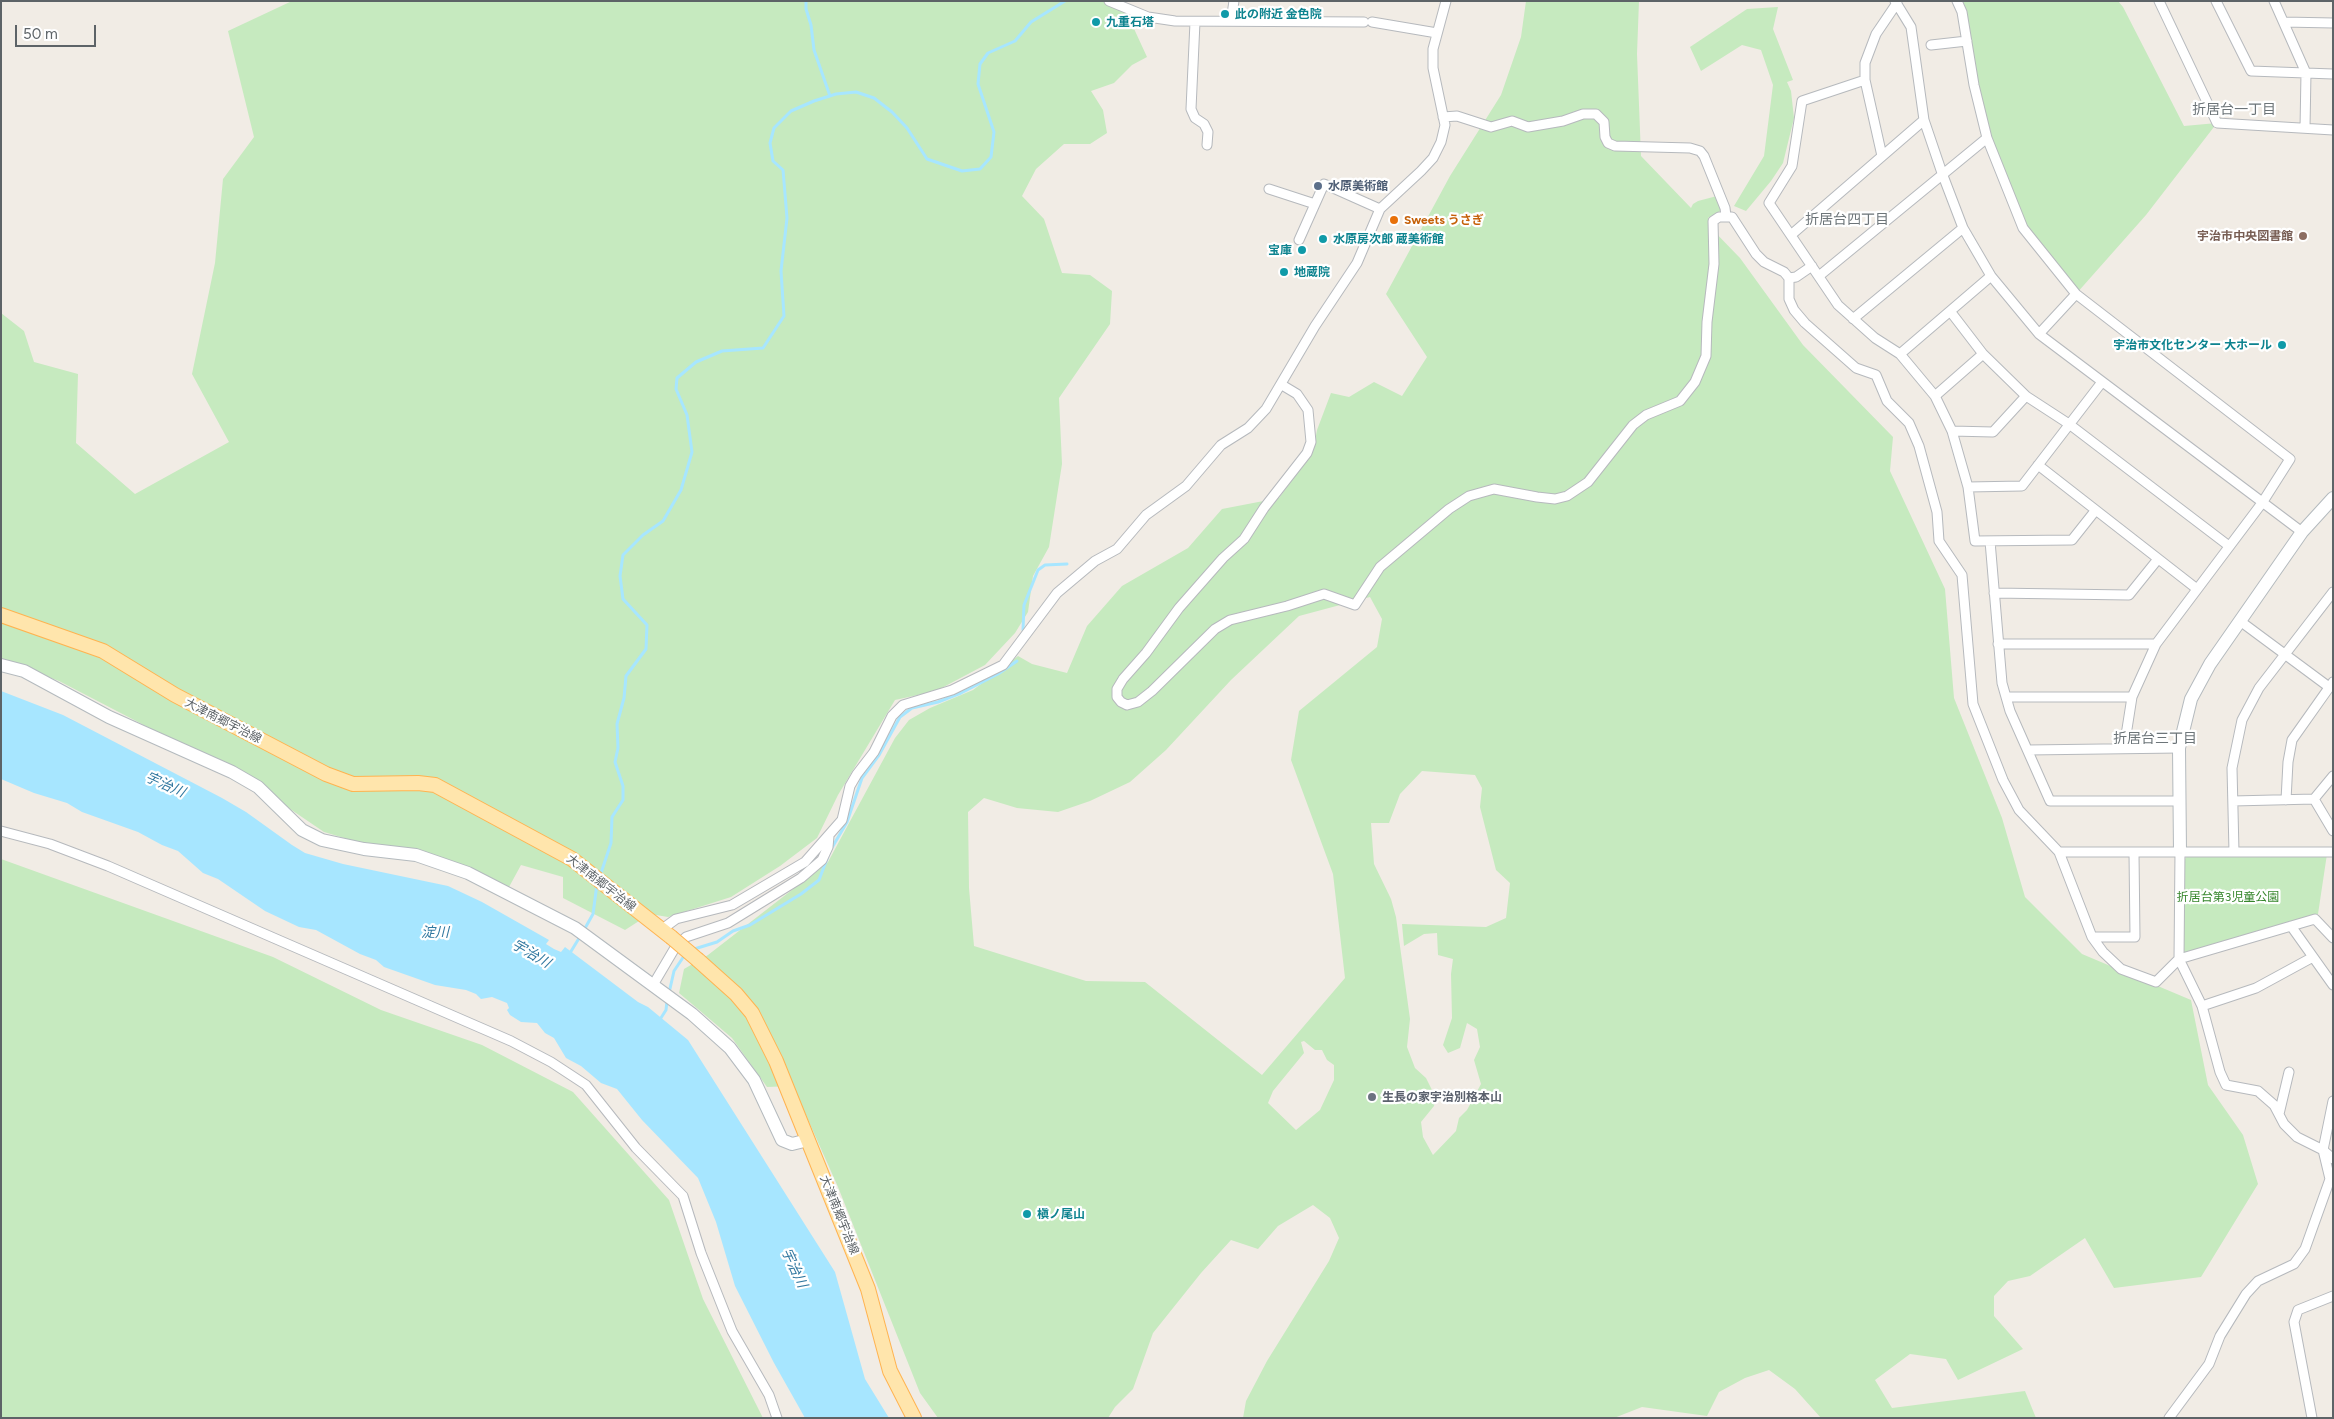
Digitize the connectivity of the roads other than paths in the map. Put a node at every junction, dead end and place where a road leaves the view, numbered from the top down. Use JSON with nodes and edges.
{"nodes":[{"id":1,"x":1109,"y":1,"type":"edge"},
{"id":2,"x":1446,"y":1,"type":"edge"},
{"id":3,"x":1957,"y":1,"type":"edge"},
{"id":4,"x":2159,"y":1,"type":"edge"},
{"id":5,"x":2216,"y":1,"type":"edge"},
{"id":6,"x":2274,"y":1,"type":"edge"},
{"id":7,"x":1896,"y":2,"type":"edge"},
{"id":8,"x":1233,"y":3,"type":"edge"},
{"id":9,"x":1231,"y":21,"type":"junction"},
{"id":10,"x":1195,"y":22,"type":"junction"},
{"id":11,"x":2284,"y":22,"type":"junction"},
{"id":12,"x":2333,"y":23,"type":"edge"},
{"id":13,"x":1437,"y":33,"type":"junction"},
{"id":14,"x":1967,"y":41,"type":"junction"},
{"id":15,"x":1931,"y":45,"type":"dead end"},
{"id":16,"x":2306,"y":73,"type":"junction"},
{"id":17,"x":2333,"y":74,"type":"edge"},
{"id":18,"x":1864,"y":80,"type":"junction"},
{"id":19,"x":1443,"y":117,"type":"junction"},
{"id":20,"x":1924,"y":120,"type":"junction"},
{"id":21,"x":2305,"y":128,"type":"junction"},
{"id":22,"x":2333,"y":130,"type":"edge"},
{"id":23,"x":1987,"y":138,"type":"junction"},
{"id":24,"x":1207,"y":146,"type":"dead end"},
{"id":25,"x":1882,"y":156,"type":"junction"},
{"id":26,"x":1942,"y":174,"type":"junction"},
{"id":27,"x":1269,"y":189,"type":"dead end"},
{"id":28,"x":1315,"y":204,"type":"junction"},
{"id":29,"x":1380,"y":209,"type":"junction"},
{"id":30,"x":1726,"y":216,"type":"junction"},
{"id":31,"x":1963,"y":228,"type":"junction"},
{"id":32,"x":1791,"y":235,"type":"junction"},
{"id":33,"x":1299,"y":240,"type":"dead end"},
{"id":34,"x":1812,"y":266,"type":"junction"},
{"id":35,"x":1819,"y":276,"type":"junction"},
{"id":36,"x":1991,"y":276,"type":"junction"},
{"id":37,"x":1789,"y":278,"type":"junction"},
{"id":38,"x":2076,"y":294,"type":"junction"},
{"id":39,"x":1950,"y":311,"type":"junction"},
{"id":40,"x":1853,"y":319,"type":"junction"},
{"id":41,"x":2039,"y":334,"type":"junction"},
{"id":42,"x":1900,"y":354,"type":"junction"},
{"id":43,"x":1984,"y":354,"type":"junction"},
{"id":44,"x":2102,"y":382,"type":"junction"},
{"id":45,"x":1282,"y":386,"type":"junction"},
{"id":46,"x":1935,"y":396,"type":"junction"},
{"id":47,"x":2026,"y":396,"type":"junction"},
{"id":48,"x":2069,"y":424,"type":"junction"},
{"id":49,"x":1952,"y":431,"type":"junction"},
{"id":50,"x":2038,"y":465,"type":"junction"},
{"id":51,"x":1968,"y":487,"type":"junction"},
{"id":52,"x":2333,"y":498,"type":"edge"},
{"id":53,"x":2262,"y":502,"type":"junction"},
{"id":54,"x":2095,"y":511,"type":"junction"},
{"id":55,"x":2302,"y":532,"type":"junction"},
{"id":56,"x":1990,"y":541,"type":"junction"},
{"id":57,"x":2229,"y":546,"type":"junction"},
{"id":58,"x":2158,"y":559,"type":"junction"},
{"id":59,"x":2197,"y":589,"type":"junction"},
{"id":60,"x":2333,"y":592,"type":"edge"},
{"id":61,"x":1994,"y":593,"type":"junction"},
{"id":62,"x":1,"y":615,"type":"edge"},
{"id":63,"x":2240,"y":621,"type":"junction"},
{"id":64,"x":1998,"y":644,"type":"junction"},
{"id":65,"x":2156,"y":644,"type":"junction"},
{"id":66,"x":2285,"y":654,"type":"junction"},
{"id":67,"x":1,"y":665,"type":"edge"},
{"id":68,"x":2331,"y":684,"type":"edge"},
{"id":69,"x":2006,"y":697,"type":"junction"},
{"id":70,"x":2132,"y":697,"type":"junction"},
{"id":71,"x":2124,"y":748,"type":"junction"},
{"id":72,"x":2179,"y":748,"type":"junction"},
{"id":73,"x":2028,"y":750,"type":"junction"},
{"id":74,"x":2333,"y":776,"type":"edge"},
{"id":75,"x":2314,"y":799,"type":"junction"},
{"id":76,"x":2286,"y":800,"type":"junction"},
{"id":77,"x":2179,"y":801,"type":"junction"},
{"id":78,"x":2233,"y":801,"type":"junction"},
{"id":79,"x":1,"y":831,"type":"edge"},
{"id":80,"x":2333,"y":831,"type":"edge"},
{"id":81,"x":829,"y":836,"type":"junction"},
{"id":82,"x":2059,"y":852,"type":"junction"},
{"id":83,"x":2180,"y":852,"type":"junction"},
{"id":84,"x":2234,"y":852,"type":"junction"},
{"id":85,"x":2333,"y":852,"type":"edge"},
{"id":86,"x":2134,"y":853,"type":"junction"},
{"id":87,"x":2291,"y":926,"type":"junction"},
{"id":88,"x":666,"y":934,"type":"junction"},
{"id":89,"x":2092,"y":937,"type":"junction"},
{"id":90,"x":2333,"y":938,"type":"edge"},
{"id":91,"x":2313,"y":956,"type":"junction"},
{"id":92,"x":2180,"y":959,"type":"junction"},
{"id":93,"x":2333,"y":985,"type":"edge"},
{"id":94,"x":658,"y":988,"type":"junction"},
{"id":95,"x":2202,"y":1006,"type":"junction"},
{"id":96,"x":2289,"y":1072,"type":"dead end"},
{"id":97,"x":2333,"y":1101,"type":"edge"},
{"id":98,"x":2279,"y":1114,"type":"junction"},
{"id":99,"x":808,"y":1140,"type":"junction"},
{"id":100,"x":2323,"y":1150,"type":"junction"},
{"id":101,"x":2333,"y":1159,"type":"edge"},
{"id":102,"x":2333,"y":1296,"type":"edge"},
{"id":103,"x":777,"y":1418,"type":"edge"},
{"id":104,"x":914,"y":1418,"type":"edge"},
{"id":105,"x":2169,"y":1418,"type":"edge"},
{"id":106,"x":2312,"y":1418,"type":"edge"}],
"edges":[{"from":1,"to":10,"type":"street"},
{"from":2,"to":13,"type":"street"},
{"from":3,"to":14,"type":"street"},
{"from":4,"to":21,"type":"street"},
{"from":5,"to":16,"type":"street"},
{"from":6,"to":11,"type":"street"},
{"from":7,"to":18,"type":"street"},
{"from":7,"to":20,"type":"street"},
{"from":8,"to":9,"type":"street"},
{"from":9,"to":10,"type":"street"},
{"from":9,"to":13,"type":"street"},
{"from":10,"to":24,"type":"street"},
{"from":11,"to":12,"type":"street"},
{"from":11,"to":16,"type":"street"},
{"from":13,"to":19,"type":"street"},
{"from":14,"to":15,"type":"street"},
{"from":14,"to":23,"type":"street"},
{"from":16,"to":17,"type":"street"},
{"from":16,"to":21,"type":"street"},
{"from":18,"to":25,"type":"street"},
{"from":18,"to":32,"type":"street"},
{"from":19,"to":29,"type":"street"},
{"from":19,"to":30,"type":"street"},
{"from":20,"to":25,"type":"street"},
{"from":20,"to":26,"type":"street"},
{"from":21,"to":22,"type":"street"},
{"from":23,"to":26,"type":"street"},
{"from":23,"to":38,"type":"street"},
{"from":25,"to":32,"type":"street"},
{"from":26,"to":31,"type":"street"},
{"from":26,"to":35,"type":"street"},
{"from":27,"to":28,"type":"street"},
{"from":28,"to":29,"type":"street"},
{"from":28,"to":33,"type":"street"},
{"from":29,"to":45,"type":"street"},
{"from":30,"to":37,"type":"street"},
{"from":30,"to":45,"type":"street"},
{"from":31,"to":36,"type":"street"},
{"from":31,"to":40,"type":"street"},
{"from":32,"to":34,"type":"street"},
{"from":34,"to":35,"type":"street"},
{"from":34,"to":37,"type":"street"},
{"from":35,"to":40,"type":"street"},
{"from":36,"to":39,"type":"street"},
{"from":36,"to":41,"type":"street"},
{"from":37,"to":82,"type":"street"},
{"from":38,"to":41,"type":"street"},
{"from":38,"to":53,"type":"street"},
{"from":39,"to":42,"type":"street"},
{"from":39,"to":43,"type":"street"},
{"from":40,"to":42,"type":"street"},
{"from":41,"to":44,"type":"street"},
{"from":42,"to":46,"type":"street"},
{"from":43,"to":46,"type":"street"},
{"from":43,"to":47,"type":"street"},
{"from":44,"to":48,"type":"street"},
{"from":44,"to":53,"type":"street"},
{"from":45,"to":81,"type":"street"},
{"from":46,"to":49,"type":"street"},
{"from":47,"to":48,"type":"street"},
{"from":47,"to":49,"type":"street"},
{"from":48,"to":50,"type":"street"},
{"from":48,"to":57,"type":"street"},
{"from":49,"to":51,"type":"street"},
{"from":50,"to":51,"type":"street"},
{"from":50,"to":54,"type":"street"},
{"from":51,"to":56,"type":"street"},
{"from":52,"to":55,"type":"street"},
{"from":53,"to":55,"type":"street"},
{"from":53,"to":57,"type":"street"},
{"from":54,"to":56,"type":"street"},
{"from":54,"to":58,"type":"street"},
{"from":55,"to":63,"type":"street"},
{"from":56,"to":61,"type":"street"},
{"from":57,"to":59,"type":"street"},
{"from":58,"to":59,"type":"street"},
{"from":58,"to":61,"type":"street"},
{"from":59,"to":65,"type":"street"},
{"from":60,"to":66,"type":"street"},
{"from":61,"to":64,"type":"street"},
{"from":62,"to":88,"type":"main road","name":"大津南郷宇治線"},
{"from":63,"to":66,"type":"street"},
{"from":63,"to":72,"type":"street"},
{"from":64,"to":65,"type":"street"},
{"from":64,"to":69,"type":"street"},
{"from":65,"to":70,"type":"street"},
{"from":66,"to":68,"type":"street"},
{"from":66,"to":78,"type":"street"},
{"from":67,"to":94,"type":"street"},
{"from":68,"to":76,"type":"street"},
{"from":69,"to":70,"type":"street"},
{"from":69,"to":73,"type":"street"},
{"from":70,"to":71,"type":"street"},
{"from":71,"to":72,"type":"street"},
{"from":71,"to":73,"type":"street"},
{"from":72,"to":77,"type":"street"},
{"from":73,"to":77,"type":"street"},
{"from":74,"to":75,"type":"street"},
{"from":75,"to":76,"type":"street"},
{"from":75,"to":80,"type":"street"},
{"from":76,"to":78,"type":"street"},
{"from":77,"to":83,"type":"street"},
{"from":78,"to":84,"type":"street"},
{"from":79,"to":103,"type":"street"},
{"from":81,"to":88,"type":"street"},
{"from":81,"to":94,"type":"street"},
{"from":82,"to":86,"type":"street"},
{"from":82,"to":89,"type":"street"},
{"from":83,"to":84,"type":"street"},
{"from":83,"to":86,"type":"street"},
{"from":83,"to":92,"type":"street"},
{"from":84,"to":85,"type":"street"},
{"from":86,"to":89,"type":"street"},
{"from":87,"to":90,"type":"street"},
{"from":87,"to":91,"type":"street"},
{"from":87,"to":92,"type":"street"},
{"from":88,"to":99,"type":"main road","name":"大津南郷宇治線","bridge":true},
{"from":89,"to":92,"type":"street"},
{"from":91,"to":93,"type":"street"},
{"from":91,"to":95,"type":"street"},
{"from":92,"to":95,"type":"street"},
{"from":94,"to":99,"type":"street"},
{"from":95,"to":98,"type":"street"},
{"from":96,"to":98,"type":"street"},
{"from":97,"to":100,"type":"street"},
{"from":98,"to":100,"type":"street"},
{"from":99,"to":104,"type":"main road","name":"大津南郷宇治線"},
{"from":100,"to":101,"type":"street"},
{"from":100,"to":105,"type":"street"},
{"from":102,"to":106,"type":"street"}]}
